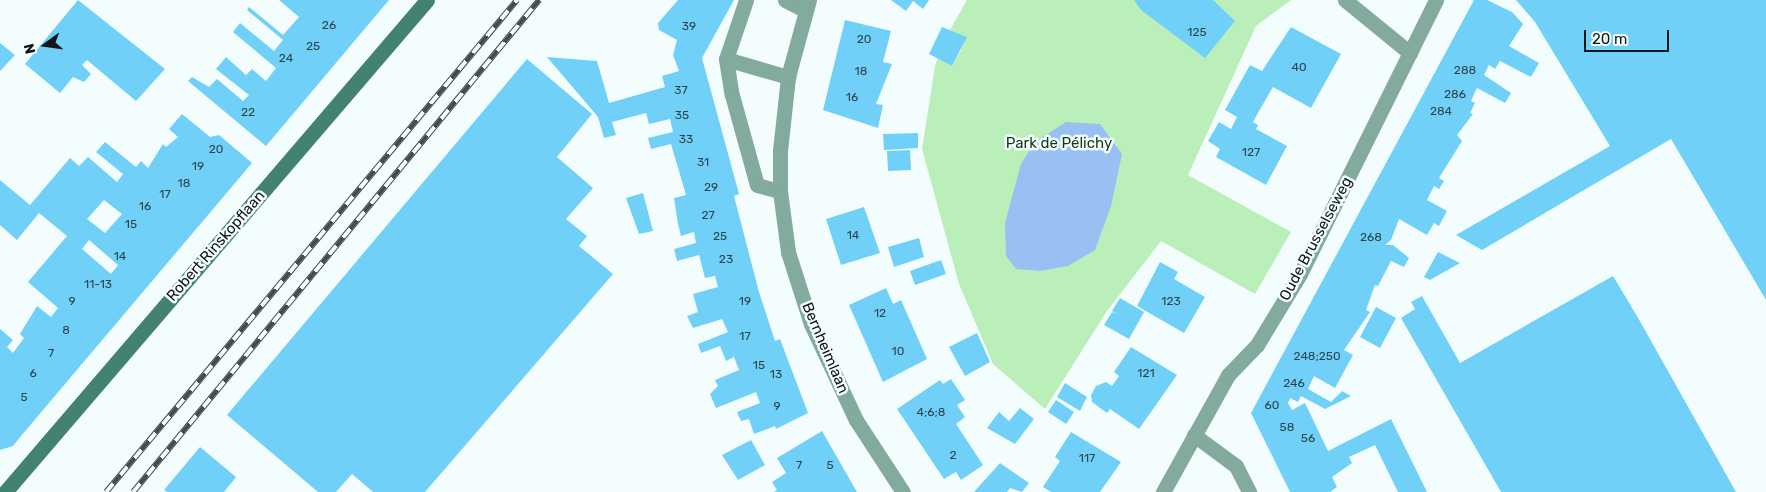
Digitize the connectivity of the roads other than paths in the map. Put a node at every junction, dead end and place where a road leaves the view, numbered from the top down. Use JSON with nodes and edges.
{"nodes":[{"id":1,"x":427,"y":0,"type":"edge"},
{"id":2,"x":746,"y":0,"type":"edge"},
{"id":3,"x":785,"y":0,"type":"edge"},
{"id":4,"x":1345,"y":0,"type":"edge"},
{"id":5,"x":1436,"y":0,"type":"edge"},
{"id":6,"x":807,"y":5,"type":"edge"},
{"id":7,"x":1410,"y":53,"type":"junction"},
{"id":8,"x":726,"y":59,"type":"junction"},
{"id":9,"x":788,"y":77,"type":"junction"},
{"id":10,"x":780,"y":191,"type":"junction"},
{"id":11,"x":1194,"y":435,"type":"junction"},
{"id":12,"x":5,"y":492,"type":"edge"},
{"id":13,"x":903,"y":492,"type":"edge"},
{"id":14,"x":1163,"y":492,"type":"edge"},
{"id":15,"x":1249,"y":492,"type":"edge"}],
"edges":[{"from":1,"to":12,"type":"street","name":"Robert Rinskopflaan"},
{"from":2,"to":8,"type":"street"},
{"from":3,"to":6,"type":"street","name":"Bernheimlaan"},
{"from":4,"to":7,"type":"street"},
{"from":5,"to":7,"type":"street","name":"Oude Brusselseweg"},
{"from":6,"to":9,"type":"street","name":"Bernheimlaan"},
{"from":7,"to":11,"type":"street","name":"Oude Brusselseweg"},
{"from":8,"to":9,"type":"street"},
{"from":8,"to":10,"type":"street"},
{"from":9,"to":10,"type":"street","name":"Bernheimlaan"},
{"from":10,"to":13,"type":"street","name":"Bernheimlaan"},
{"from":11,"to":14,"type":"street","name":"Oude Brusselseweg"},
{"from":11,"to":15,"type":"street"}]}
